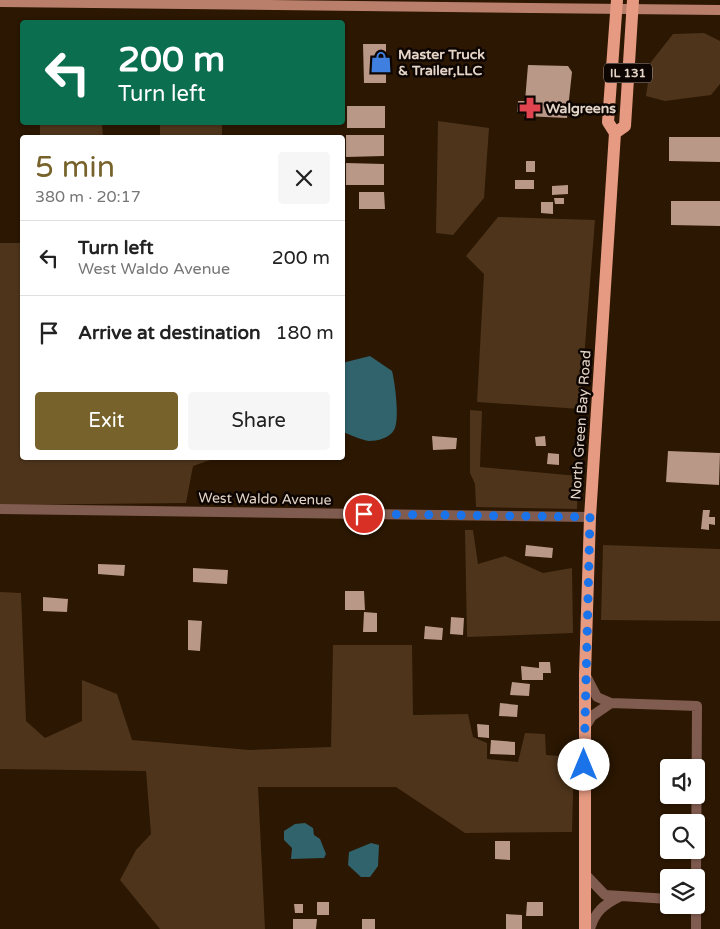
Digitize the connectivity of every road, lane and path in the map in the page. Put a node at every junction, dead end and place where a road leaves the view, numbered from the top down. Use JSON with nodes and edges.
{"nodes":[{"id":1,"x":0,"y":2,"type":"edge"},
{"id":2,"x":617,"y":4,"type":"edge"},
{"id":3,"x":633,"y":5,"type":"edge"},
{"id":4,"x":720,"y":10,"type":"edge"},
{"id":5,"x":615,"y":133,"type":"junction"},
{"id":6,"x":0,"y":509,"type":"edge"},
{"id":7,"x":590,"y":517,"type":"junction"},
{"id":8,"x":585,"y":674,"type":"junction"},
{"id":9,"x":611,"y":704,"type":"junction"},
{"id":10,"x":584,"y":728,"type":"junction"},
{"id":11,"x":696,"y":869,"type":"edge"},
{"id":12,"x":584,"y":873,"type":"junction"},
{"id":13,"x":619,"y":897,"type":"junction"},
{"id":14,"x":660,"y":898,"type":"edge"},
{"id":15,"x":696,"y":914,"type":"edge"},
{"id":16,"x":585,"y":929,"type":"edge"},
{"id":17,"x":590,"y":929,"type":"edge"},
{"id":18,"x":696,"y":929,"type":"edge"}],
"edges":[{"from":1,"to":2,"type":"main road"},
{"from":2,"to":3,"type":"main road"},
{"from":2,"to":5,"type":"main road","name":"North Green Bay Road","number":"IL 131"},
{"from":3,"to":4,"type":"main road"},
{"from":3,"to":5,"type":"main road","name":"North Green Bay Road","number":"IL 131"},
{"from":5,"to":7,"type":"main road","name":"North Green Bay Road"},
{"from":6,"to":7,"type":"street","name":"West Waldo Avenue"},
{"from":7,"to":8,"type":"main road","name":"North Green Bay Road"},
{"from":8,"to":9,"type":"street"},
{"from":8,"to":10,"type":"main road","name":"North Green Bay Road"},
{"from":9,"to":10,"type":"street"},
{"from":9,"to":11,"type":"street"},
{"from":10,"to":12,"type":"main road","name":"North Green Bay Road"},
{"from":12,"to":13,"type":"street"},
{"from":12,"to":16,"type":"main road","name":"North Green Bay Road"},
{"from":13,"to":14,"type":"street"},
{"from":13,"to":17,"type":"street"},
{"from":15,"to":18,"type":"street"}]}
